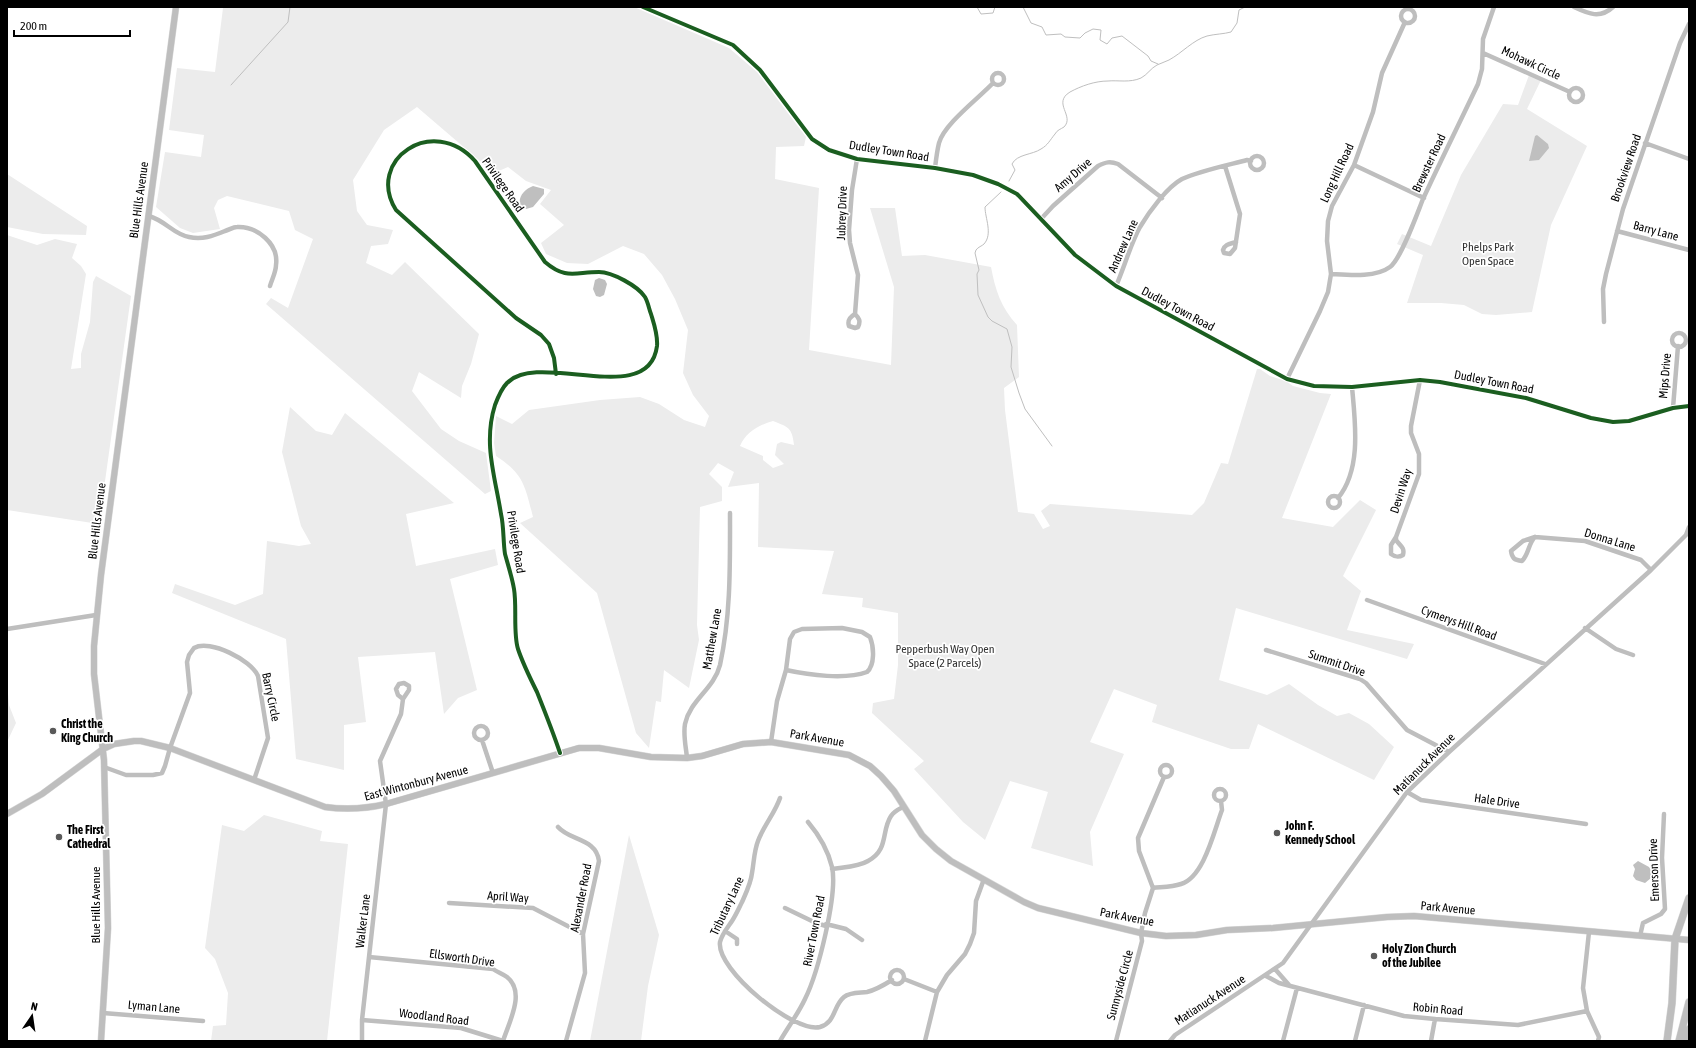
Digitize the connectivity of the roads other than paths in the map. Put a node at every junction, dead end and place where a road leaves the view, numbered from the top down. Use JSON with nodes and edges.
{"nodes":[{"id":1,"x":176,"y":7,"type":"edge"},
{"id":2,"x":643,"y":7,"type":"edge"},
{"id":3,"x":1494,"y":7,"type":"edge"},
{"id":4,"x":1574,"y":7,"type":"edge"},
{"id":5,"x":1613,"y":7,"type":"edge"},
{"id":6,"x":1405,"y":22,"type":"dead end"},
{"id":7,"x":1689,"y":24,"type":"edge"},
{"id":8,"x":1483,"y":53,"type":"junction"},
{"id":9,"x":993,"y":83,"type":"dead end"},
{"id":10,"x":1570,"y":92,"type":"dead end"},
{"id":11,"x":1645,"y":143,"type":"junction"},
{"id":12,"x":857,"y":159,"type":"junction"},
{"id":13,"x":1689,"y":159,"type":"edge"},
{"id":14,"x":1251,"y":161,"type":"dead end"},
{"id":15,"x":1354,"y":165,"type":"junction"},
{"id":16,"x":1225,"y":166,"type":"junction"},
{"id":17,"x":935,"y":168,"type":"junction"},
{"id":18,"x":1162,"y":198,"type":"junction"},
{"id":19,"x":1424,"y":198,"type":"junction"},
{"id":20,"x":149,"y":216,"type":"junction"},
{"id":21,"x":1041,"y":219,"type":"junction"},
{"id":22,"x":1617,"y":231,"type":"junction"},
{"id":23,"x":1236,"y":242,"type":"dead end"},
{"id":24,"x":1689,"y":250,"type":"edge"},
{"id":25,"x":1331,"y":274,"type":"junction"},
{"id":26,"x":270,"y":286,"type":"dead end"},
{"id":27,"x":1116,"y":286,"type":"junction"},
{"id":28,"x":855,"y":314,"type":"dead end"},
{"id":29,"x":1604,"y":322,"type":"dead end"},
{"id":30,"x":1678,"y":346,"type":"dead end"},
{"id":31,"x":556,"y":374,"type":"junction"},
{"id":32,"x":1287,"y":379,"type":"junction"},
{"id":33,"x":1420,"y":380,"type":"junction"},
{"id":34,"x":1352,"y":387,"type":"junction"},
{"id":35,"x":1689,"y":406,"type":"edge"},
{"id":36,"x":1673,"y":408,"type":"junction"},
{"id":37,"x":1338,"y":498,"type":"dead end"},
{"id":38,"x":730,"y":513,"type":"dead end"},
{"id":39,"x":1689,"y":527,"type":"edge"},
{"id":40,"x":1396,"y":537,"type":"dead end"},
{"id":41,"x":1535,"y":537,"type":"junction"},
{"id":42,"x":1651,"y":570,"type":"junction"},
{"id":43,"x":1367,"y":600,"type":"dead end"},
{"id":44,"x":96,"y":615,"type":"junction"},
{"id":45,"x":1585,"y":628,"type":"junction"},
{"id":46,"x":7,"y":629,"type":"edge"},
{"id":47,"x":1266,"y":650,"type":"dead end"},
{"id":48,"x":1633,"y":655,"type":"dead end"},
{"id":49,"x":1545,"y":664,"type":"junction"},
{"id":50,"x":786,"y":670,"type":"junction"},
{"id":51,"x":403,"y":698,"type":"dead end"},
{"id":52,"x":482,"y":740,"type":"dead end"},
{"id":53,"x":771,"y":742,"type":"junction"},
{"id":54,"x":170,"y":748,"type":"junction"},
{"id":55,"x":103,"y":749,"type":"junction"},
{"id":56,"x":624,"y":751,"type":"joint"},
{"id":57,"x":1449,"y":752,"type":"junction"},
{"id":58,"x":560,"y":753,"type":"junction"},
{"id":59,"x":687,"y":758,"type":"junction"},
{"id":60,"x":104,"y":767,"type":"junction"},
{"id":61,"x":493,"y":773,"type":"junction"},
{"id":62,"x":1164,"y":777,"type":"dead end"},
{"id":63,"x":254,"y":780,"type":"junction"},
{"id":64,"x":1407,"y":792,"type":"junction"},
{"id":65,"x":780,"y":798,"type":"dead end"},
{"id":66,"x":1221,"y":801,"type":"dead end"},
{"id":67,"x":386,"y":804,"type":"junction"},
{"id":68,"x":903,"y":807,"type":"junction"},
{"id":69,"x":7,"y":814,"type":"edge"},
{"id":70,"x":1664,"y":814,"type":"dead end"},
{"id":71,"x":808,"y":822,"type":"dead end"},
{"id":72,"x":1586,"y":824,"type":"dead end"},
{"id":73,"x":558,"y":827,"type":"dead end"},
{"id":74,"x":832,"y":869,"type":"junction"},
{"id":75,"x":984,"y":879,"type":"junction"},
{"id":76,"x":1153,"y":888,"type":"junction"},
{"id":77,"x":1689,"y":898,"type":"edge"},
{"id":78,"x":449,"y":903,"type":"dead end"},
{"id":79,"x":785,"y":908,"type":"dead end"},
{"id":80,"x":1311,"y":924,"type":"junction"},
{"id":81,"x":826,"y":925,"type":"junction"},
{"id":82,"x":725,"y":931,"type":"junction"},
{"id":83,"x":1589,"y":932,"type":"junction"},
{"id":84,"x":1142,"y":933,"type":"junction"},
{"id":85,"x":583,"y":934,"type":"junction"},
{"id":86,"x":1640,"y":936,"type":"junction"},
{"id":87,"x":1675,"y":939,"type":"junction"},
{"id":88,"x":862,"y":940,"type":"dead end"},
{"id":89,"x":1689,"y":940,"type":"edge"},
{"id":90,"x":737,"y":944,"type":"dead end"},
{"id":91,"x":369,"y":957,"type":"junction"},
{"id":92,"x":1274,"y":969,"type":"junction"},
{"id":93,"x":1266,"y":976,"type":"junction"},
{"id":94,"x":904,"y":979,"type":"junction"},
{"id":95,"x":892,"y":980,"type":"junction"},
{"id":96,"x":1289,"y":985,"type":"junction"},
{"id":97,"x":1297,"y":988,"type":"junction"},
{"id":98,"x":937,"y":992,"type":"junction"},
{"id":99,"x":1689,"y":1002,"type":"edge"},
{"id":100,"x":1364,"y":1005,"type":"junction"},
{"id":101,"x":1587,"y":1011,"type":"junction"},
{"id":102,"x":103,"y":1013,"type":"junction"},
{"id":103,"x":1435,"y":1019,"type":"junction"},
{"id":104,"x":362,"y":1020,"type":"junction"},
{"id":105,"x":793,"y":1020,"type":"junction"},
{"id":106,"x":203,"y":1021,"type":"dead end"},
{"id":107,"x":1689,"y":1029,"type":"edge"},
{"id":108,"x":101,"y":1041,"type":"edge"},
{"id":109,"x":362,"y":1041,"type":"edge"},
{"id":110,"x":503,"y":1041,"type":"edge"},
{"id":111,"x":566,"y":1041,"type":"edge"},
{"id":112,"x":780,"y":1041,"type":"edge"},
{"id":113,"x":925,"y":1041,"type":"edge"},
{"id":114,"x":1116,"y":1041,"type":"edge"},
{"id":115,"x":1170,"y":1041,"type":"edge"},
{"id":116,"x":1283,"y":1041,"type":"edge"},
{"id":117,"x":1355,"y":1041,"type":"edge"},
{"id":118,"x":1431,"y":1041,"type":"edge"},
{"id":119,"x":1598,"y":1041,"type":"edge"},
{"id":120,"x":1667,"y":1041,"type":"edge"},
{"id":121,"x":1679,"y":1041,"type":"edge"},
{"id":122,"x":1686,"y":1041,"type":"edge"}],
"edges":[{"from":1,"to":20,"type":"main road","name":"Blue Hills Avenue"},
{"from":2,"to":12,"type":"street","name":"Dudley Town Road"},
{"from":3,"to":8,"type":"street","name":"Brewster Road"},
{"from":4,"to":5,"type":"street"},
{"from":6,"to":15,"type":"street","name":"Long Hill Road"},
{"from":7,"to":11,"type":"street","name":"Brookview Road"},
{"from":8,"to":10,"type":"street","name":"Mohawk Circle"},
{"from":8,"to":19,"type":"street","name":"Brewster Road"},
{"from":9,"to":17,"type":"street"},
{"from":11,"to":13,"type":"street"},
{"from":11,"to":22,"type":"street","name":"Brookview Road"},
{"from":12,"to":17,"type":"street","name":"Dudley Town Road"},
{"from":12,"to":28,"type":"street","name":"Jubrey Drive"},
{"from":14,"to":16,"type":"street","name":"Andrew Lane"},
{"from":15,"to":19,"type":"street"},
{"from":15,"to":25,"type":"street","name":"Long Hill Road"},
{"from":16,"to":18,"type":"street","name":"Andrew Lane"},
{"from":16,"to":23,"type":"street"},
{"from":17,"to":21,"type":"street","name":"Dudley Town Road"},
{"from":18,"to":21,"type":"street","name":"Amy Drive"},
{"from":18,"to":27,"type":"street","name":"Andrew Lane"},
{"from":19,"to":25,"type":"street","name":"Brewster Road"},
{"from":20,"to":26,"type":"street"},
{"from":20,"to":44,"type":"main road","name":"Blue Hills Avenue"},
{"from":21,"to":27,"type":"street","name":"Dudley Town Road"},
{"from":22,"to":24,"type":"street","name":"Barry Lane"},
{"from":22,"to":29,"type":"street","name":"Brookview Road"},
{"from":25,"to":32,"type":"street","name":"Long Hill Road"},
{"from":27,"to":32,"type":"street","name":"Dudley Town Road"},
{"from":30,"to":36,"type":"street","name":"Mips Drive"},
{"from":31,"to":31,"type":"street","name":"Privilege Road"},
{"from":31,"to":58,"type":"street","name":"Privilege Road"},
{"from":32,"to":34,"type":"street","name":"Dudley Town Road"},
{"from":33,"to":34,"type":"street","name":"Dudley Town Road"},
{"from":33,"to":36,"type":"street","name":"Dudley Town Road"},
{"from":33,"to":40,"type":"street","name":"Devin Way"},
{"from":34,"to":37,"type":"street"},
{"from":35,"to":36,"type":"street","name":"Dudley Town Road"},
{"from":38,"to":59,"type":"street","name":"Matthew Lane"},
{"from":39,"to":42,"type":"street","name":"Matianuck Avenue"},
{"from":41,"to":41,"type":"street","name":"Donna Lane"},
{"from":41,"to":42,"type":"street","name":"Donna Lane"},
{"from":42,"to":45,"type":"street","name":"Matianuck Avenue"},
{"from":43,"to":49,"type":"street","name":"Cymerys Hill Road"},
{"from":44,"to":46,"type":"street"},
{"from":44,"to":55,"type":"main road","name":"Blue Hills Avenue"},
{"from":45,"to":48,"type":"street"},
{"from":45,"to":49,"type":"street","name":"Matianuck Avenue"},
{"from":47,"to":57,"type":"street","name":"Summit Drive"},
{"from":49,"to":57,"type":"street","name":"Matianuck Avenue"},
{"from":50,"to":50,"type":"street"},
{"from":50,"to":53,"type":"street"},
{"from":51,"to":67,"type":"street","name":"Walker Lane"},
{"from":52,"to":61,"type":"street"},
{"from":53,"to":59,"type":"main road","name":"Park Avenue"},
{"from":53,"to":68,"type":"main road","name":"Park Avenue"},
{"from":54,"to":55,"type":"main road","name":"East Wintonbury Avenue"},
{"from":54,"to":60,"type":"street"},
{"from":54,"to":63,"type":"main road","name":"East Wintonbury Avenue"},
{"from":54,"to":63,"type":"street","name":"Barry Circle"},
{"from":55,"to":60,"type":"main road","name":"Blue Hills Avenue"},
{"from":55,"to":69,"type":"main road","name":"East Wintonbury Avenue"},
{"from":56,"to":58,"type":"main road","name":"East Wintonbury Avenue"},
{"from":56,"to":59,"type":"main road","name":"Park Avenue"},
{"from":57,"to":64,"type":"street","name":"Matianuck Avenue"},
{"from":58,"to":61,"type":"main road","name":"East Wintonbury Avenue"},
{"from":60,"to":102,"type":"main road","name":"Blue Hills Avenue"},
{"from":61,"to":67,"type":"main road","name":"East Wintonbury Avenue"},
{"from":62,"to":76,"type":"street"},
{"from":63,"to":67,"type":"main road","name":"East Wintonbury Avenue"},
{"from":64,"to":72,"type":"street","name":"Hale Drive"},
{"from":64,"to":80,"type":"street","name":"Matianuck Avenue"},
{"from":65,"to":82,"type":"street","name":"Tributary Lane"},
{"from":66,"to":76,"type":"street"},
{"from":67,"to":91,"type":"street","name":"Walker Lane"},
{"from":68,"to":74,"type":"street"},
{"from":68,"to":75,"type":"main road","name":"Park Avenue"},
{"from":70,"to":86,"type":"street","name":"Emerson Drive"},
{"from":71,"to":74,"type":"street","name":"River Town Road"},
{"from":73,"to":85,"type":"street","name":"Alexander Road"},
{"from":74,"to":81,"type":"street","name":"River Town Road"},
{"from":75,"to":84,"type":"main road","name":"Park Avenue"},
{"from":75,"to":98,"type":"street"},
{"from":76,"to":84,"type":"street","name":"Sunnyside Circle"},
{"from":77,"to":87,"type":"highway"},
{"from":78,"to":85,"type":"street","name":"April Way"},
{"from":79,"to":81,"type":"street"},
{"from":80,"to":83,"type":"main road","name":"Park Avenue"},
{"from":80,"to":84,"type":"main road","name":"Park Avenue"},
{"from":80,"to":92,"type":"street","name":"Matianuck Avenue"},
{"from":81,"to":88,"type":"street"},
{"from":81,"to":105,"type":"street","name":"River Town Road"},
{"from":82,"to":90,"type":"street"},
{"from":82,"to":105,"type":"street","name":"Tributary Lane"},
{"from":83,"to":86,"type":"main road","name":"Park Avenue"},
{"from":83,"to":101,"type":"street"},
{"from":84,"to":114,"type":"street","name":"Sunnyside Circle"},
{"from":85,"to":111,"type":"street","name":"Alexander Road"},
{"from":86,"to":87,"type":"main road","name":"Park Avenue"},
{"from":87,"to":89,"type":"main road","name":"Park Avenue"},
{"from":87,"to":120,"type":"highway"},
{"from":91,"to":104,"type":"street","name":"Walker Lane"},
{"from":91,"to":110,"type":"street","name":"Ellsworth Drive"},
{"from":92,"to":93,"type":"street","name":"Matianuck Avenue"},
{"from":92,"to":96,"type":"street","name":"Robin Road"},
{"from":93,"to":96,"type":"street","name":"Robin Road"},
{"from":93,"to":115,"type":"street","name":"Matianuck Avenue"},
{"from":94,"to":95,"type":"street"},
{"from":94,"to":95,"type":"street"},
{"from":94,"to":98,"type":"street"},
{"from":95,"to":105,"type":"street","name":"Tributary Lane"},
{"from":96,"to":97,"type":"street","name":"Robin Road"},
{"from":97,"to":100,"type":"street","name":"Robin Road"},
{"from":97,"to":116,"type":"street"},
{"from":98,"to":113,"type":"street"},
{"from":99,"to":121,"type":"highway"},
{"from":100,"to":103,"type":"street","name":"Robin Road"},
{"from":100,"to":117,"type":"street"},
{"from":101,"to":103,"type":"street","name":"Robin Road"},
{"from":101,"to":119,"type":"street"},
{"from":102,"to":106,"type":"street","name":"Lyman Lane"},
{"from":102,"to":108,"type":"main road","name":"Blue Hills Avenue"},
{"from":103,"to":118,"type":"street"},
{"from":104,"to":109,"type":"street","name":"Walker Lane"},
{"from":104,"to":110,"type":"street","name":"Woodland Road"},
{"from":105,"to":112,"type":"street","name":"River Town Road"},
{"from":107,"to":122,"type":"highway"}]}
